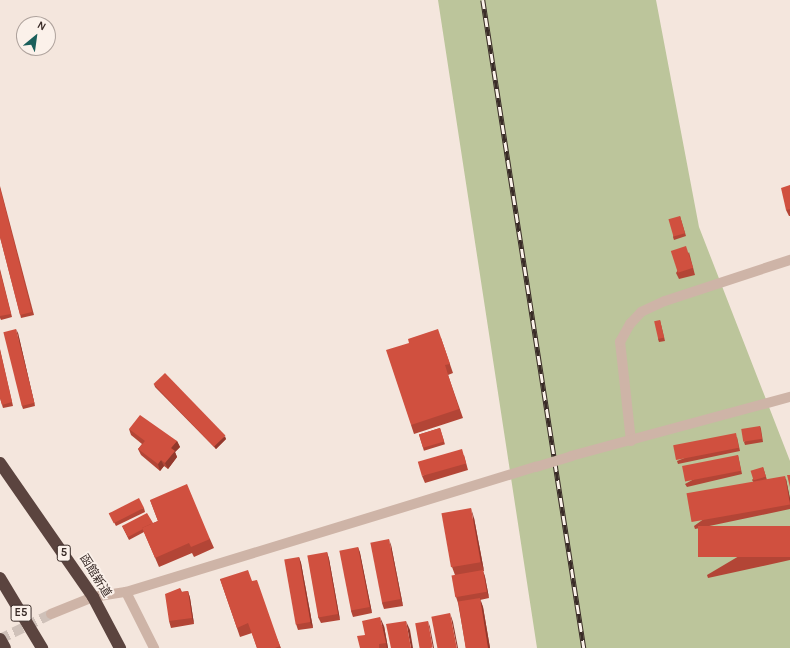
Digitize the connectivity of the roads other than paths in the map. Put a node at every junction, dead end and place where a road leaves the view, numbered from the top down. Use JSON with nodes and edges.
{"nodes":[{"id":1,"x":790,"y":260,"type":"edge"},
{"id":2,"x":790,"y":397,"type":"edge"},
{"id":3,"x":631,"y":441,"type":"junction"},
{"id":4,"x":0,"y":463,"type":"edge"},
{"id":5,"x":0,"y":578,"type":"edge"},
{"id":6,"x":126,"y":592,"type":"junction"},
{"id":7,"x":93,"y":597,"type":"junction"},
{"id":8,"x":51,"y":614,"type":"tunnel mouth"},
{"id":9,"x":0,"y":639,"type":"edge"},
{"id":10,"x":5,"y":648,"type":"edge"},
{"id":11,"x":42,"y":648,"type":"edge"},
{"id":12,"x":120,"y":648,"type":"edge"},
{"id":13,"x":154,"y":648,"type":"edge"}],
"edges":[{"from":1,"to":3,"type":"street"},
{"from":2,"to":3,"type":"street"},
{"from":3,"to":6,"type":"street","bridge":true},
{"from":4,"to":7,"type":"highway","name":"函館新道","number":"5"},
{"from":5,"to":11,"type":"highway","number":"E5"},
{"from":6,"to":7,"type":"street"},
{"from":6,"to":13,"type":"street"},
{"from":7,"to":8,"type":"street"},
{"from":7,"to":12,"type":"highway","name":"函館新道","number":"5"},
{"from":9,"to":10,"type":"highway"}]}
